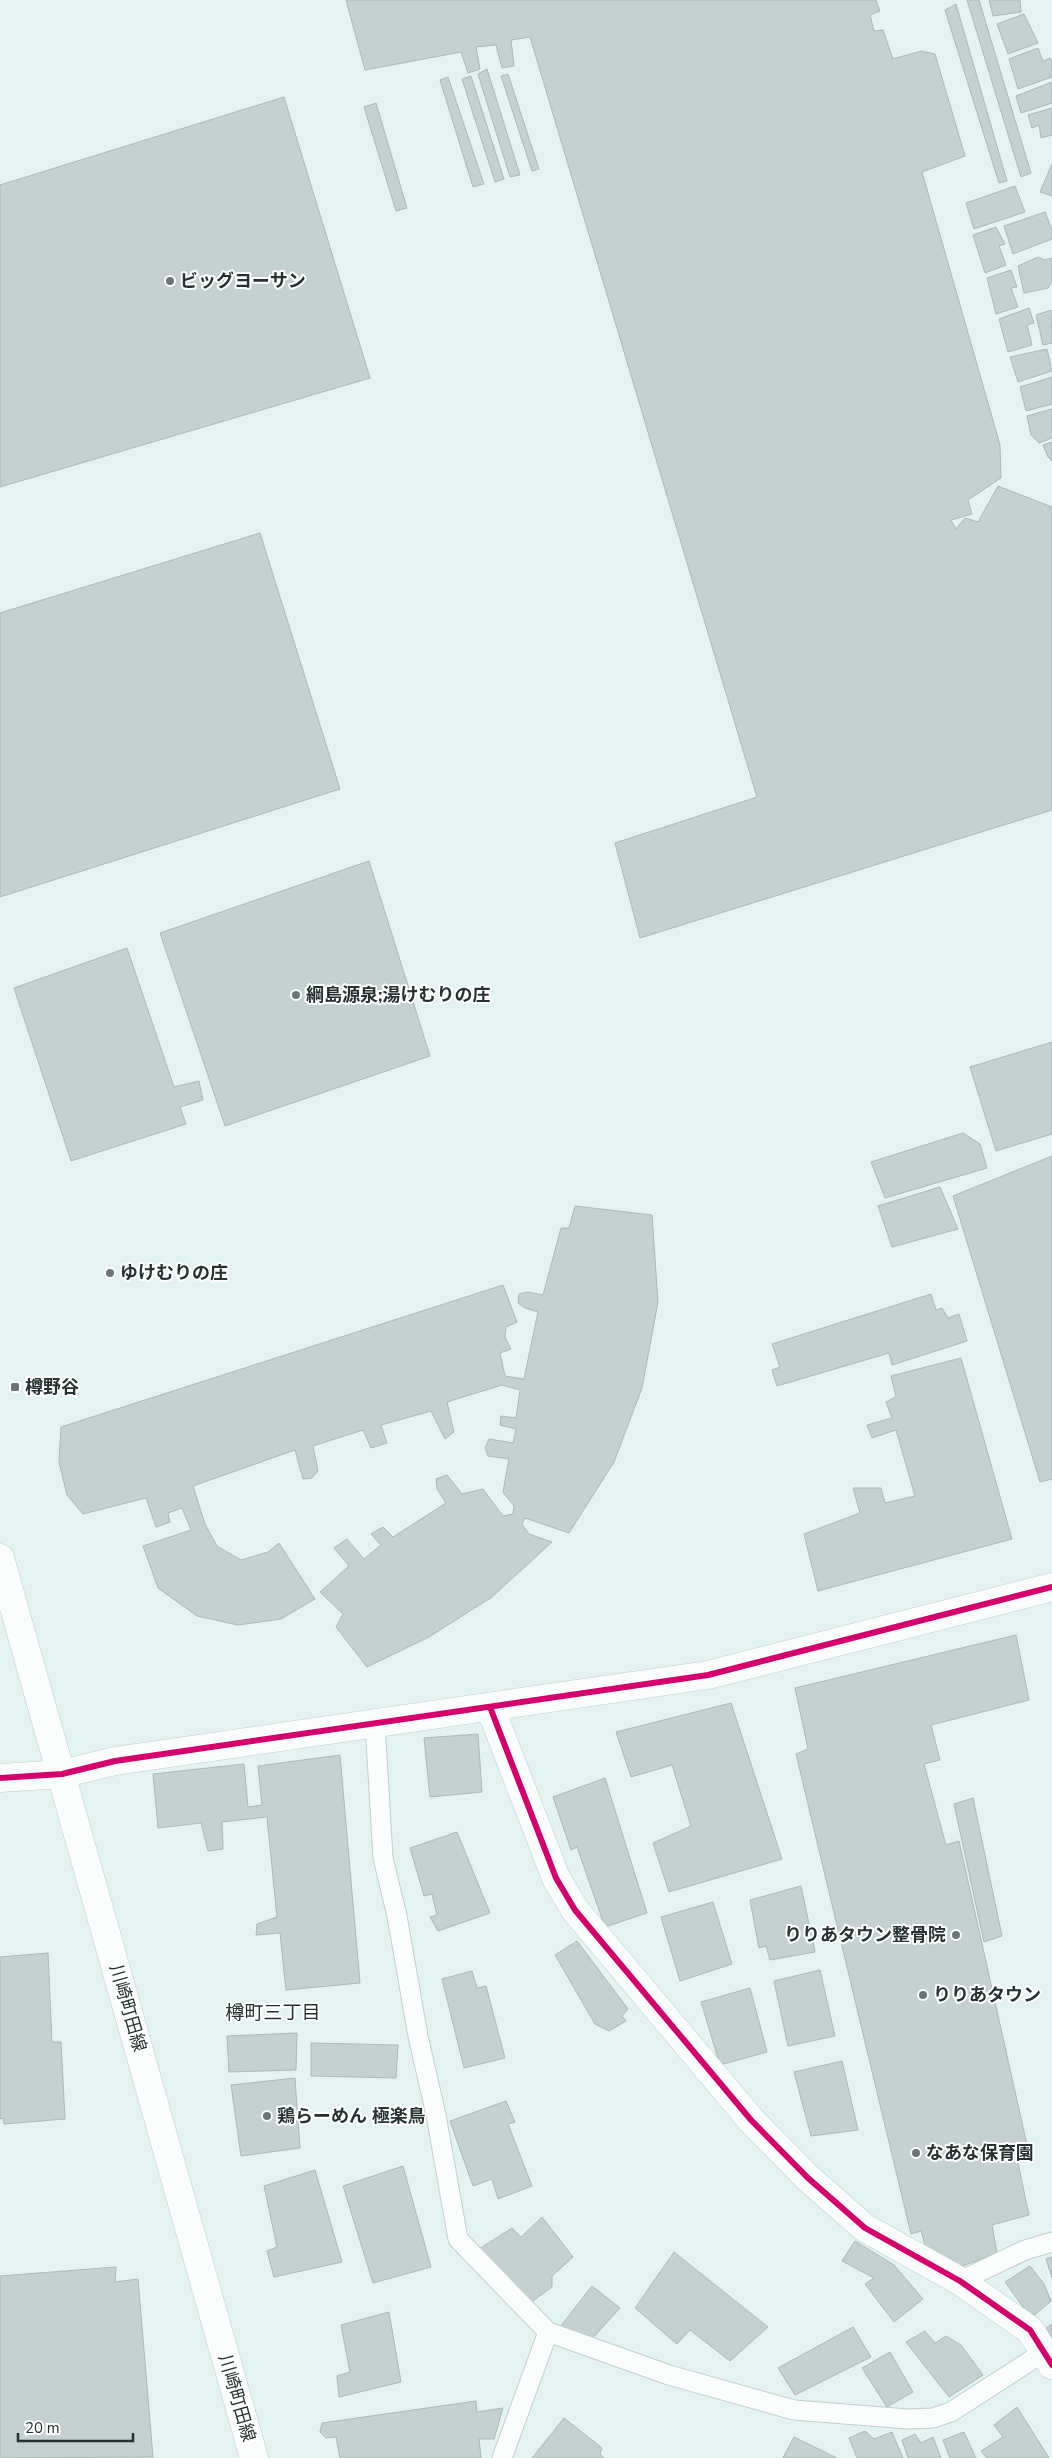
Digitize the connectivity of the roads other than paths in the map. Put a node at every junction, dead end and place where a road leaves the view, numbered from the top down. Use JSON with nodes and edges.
{"nodes":[{"id":1,"x":0,"y":1558,"type":"edge"},
{"id":2,"x":1052,"y":1587,"type":"edge"},
{"id":3,"x":490,"y":1706,"type":"junction"},
{"id":4,"x":375,"y":1723,"type":"junction"},
{"id":5,"x":62,"y":1774,"type":"junction"},
{"id":6,"x":0,"y":1778,"type":"edge"},
{"id":7,"x":1052,"y":2242,"type":"edge"},
{"id":8,"x":960,"y":2280,"type":"junction"},
{"id":9,"x":548,"y":2332,"type":"junction"},
{"id":10,"x":1048,"y":2359,"type":"edge"},
{"id":11,"x":254,"y":2458,"type":"edge"},
{"id":12,"x":502,"y":2458,"type":"edge"}],
"edges":[{"from":1,"to":5,"type":"street","name":"川崎町田線"},
{"from":2,"to":3,"type":"street"},
{"from":3,"to":4,"type":"street"},
{"from":3,"to":8,"type":"street"},
{"from":4,"to":5,"type":"street"},
{"from":4,"to":9,"type":"lane"},
{"from":5,"to":6,"type":"street"},
{"from":5,"to":11,"type":"street","name":"川崎町田線"},
{"from":7,"to":8,"type":"lane"},
{"from":8,"to":10,"type":"street"},
{"from":9,"to":10,"type":"lane"},
{"from":9,"to":12,"type":"lane"}]}
